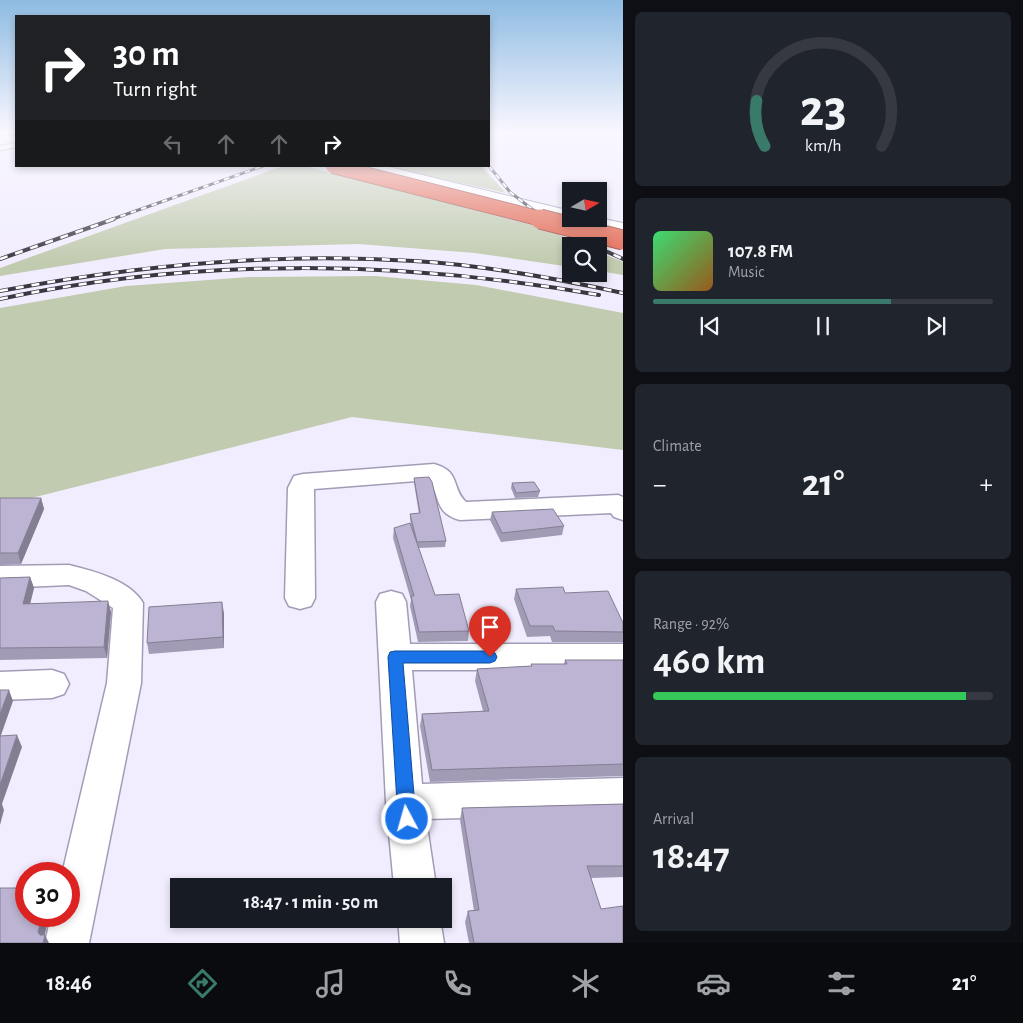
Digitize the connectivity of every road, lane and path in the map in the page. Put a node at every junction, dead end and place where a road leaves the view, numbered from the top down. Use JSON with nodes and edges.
{"nodes":[{"id":1,"x":368,"y":175,"type":"edge"},
{"id":2,"x":385,"y":175,"type":"edge"},
{"id":3,"x":403,"y":175,"type":"edge"},
{"id":4,"x":562,"y":214,"type":"edge"},
{"id":5,"x":548,"y":215,"type":"dead end"},
{"id":6,"x":608,"y":225,"type":"edge"},
{"id":7,"x":623,"y":228,"type":"edge"},
{"id":8,"x":623,"y":240,"type":"edge"},
{"id":9,"x":623,"y":511,"type":"edge"},
{"id":10,"x":0,"y":577,"type":"edge"},
{"id":11,"x":300,"y":598,"type":"dead end"},
{"id":12,"x":391,"y":602,"type":"dead end"},
{"id":13,"x":395,"y":657,"type":"junction"},
{"id":14,"x":623,"y":657,"type":"edge"},
{"id":15,"x":52,"y":684,"type":"dead end"},
{"id":16,"x":0,"y":686,"type":"edge"},
{"id":17,"x":623,"y":796,"type":"edge"},
{"id":18,"x":405,"y":802,"type":"junction"},
{"id":19,"x":414,"y":878,"type":"edge"},
{"id":20,"x":420,"y":928,"type":"edge"},
{"id":21,"x":68,"y":943,"type":"edge"},
{"id":22,"x":422,"y":943,"type":"edge"}],
"edges":[{"from":1,"to":8,"type":"highway","bridge":true},
{"from":2,"to":5,"type":"highway"},
{"from":3,"to":4,"type":"street"},
{"from":6,"to":7,"type":"street"},
{"from":9,"to":11,"type":"street"},
{"from":10,"to":21,"type":"street"},
{"from":12,"to":13,"type":"street"},
{"from":13,"to":14,"type":"street"},
{"from":13,"to":18,"type":"street"},
{"from":15,"to":16,"type":"street"},
{"from":17,"to":18,"type":"street"},
{"from":18,"to":19,"type":"street"},
{"from":20,"to":22,"type":"street"}]}
